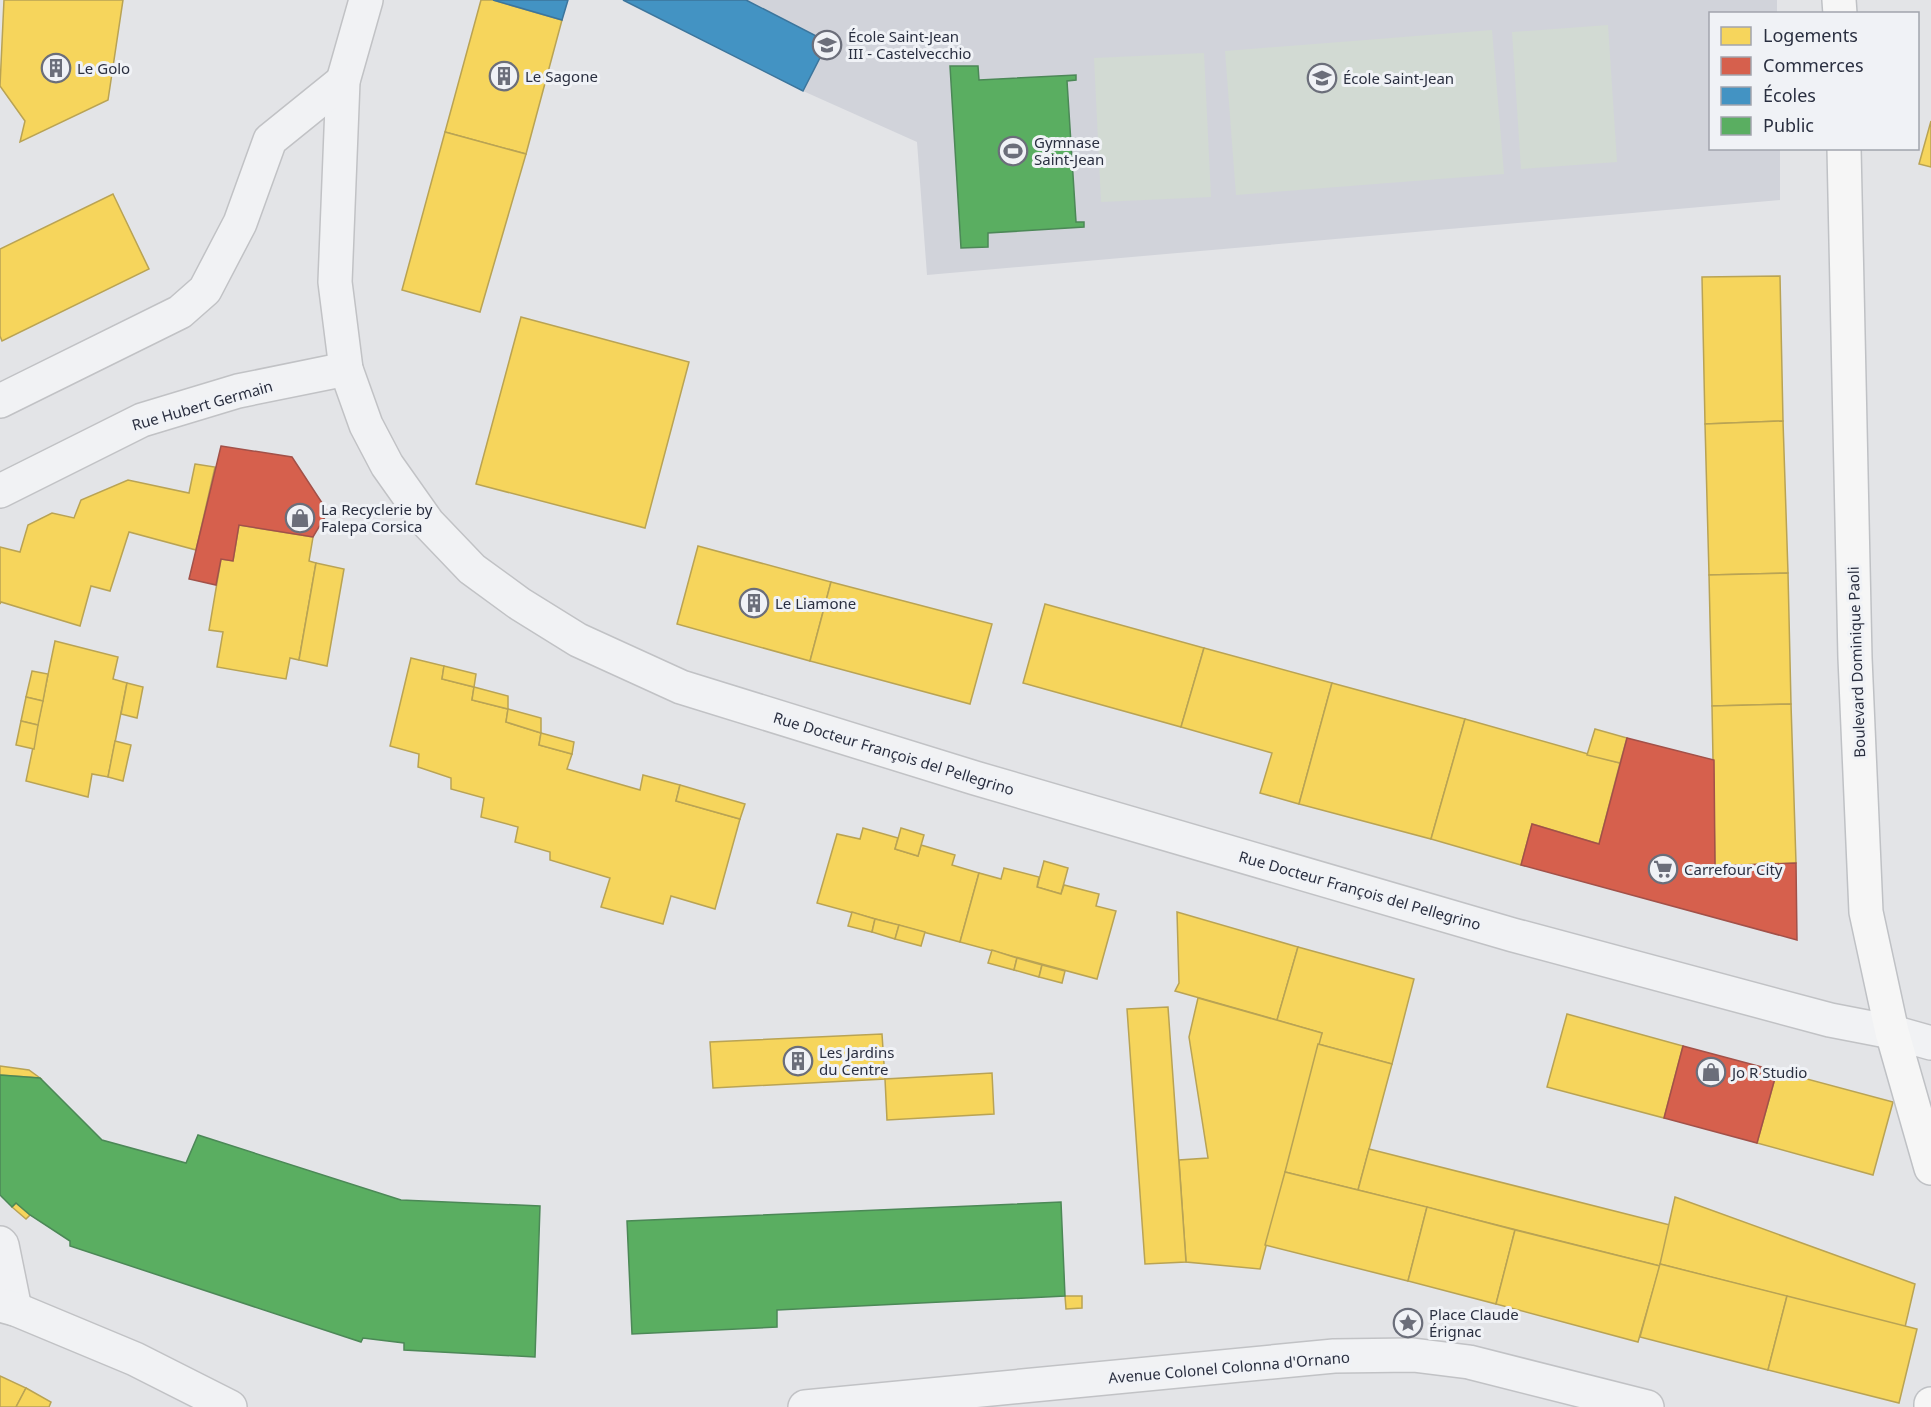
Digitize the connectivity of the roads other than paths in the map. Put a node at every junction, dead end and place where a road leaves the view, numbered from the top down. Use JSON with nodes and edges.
{"nodes":[{"id":1,"x":366,"y":0,"type":"edge"},
{"id":2,"x":343,"y":81,"type":"junction"},
{"id":3,"x":1844,"y":150,"type":"edge"},
{"id":4,"x":346,"y":369,"type":"junction"},
{"id":5,"x":0,"y":401,"type":"edge"},
{"id":6,"x":0,"y":491,"type":"edge"},
{"id":7,"x":1892,"y":1032,"type":"junction"},
{"id":8,"x":1931,"y":1043,"type":"edge"},
{"id":9,"x":1931,"y":1167,"type":"edge"},
{"id":10,"x":0,"y":1242,"type":"edge"},
{"id":11,"x":8,"y":1307,"type":"edge"},
{"id":12,"x":230,"y":1407,"type":"edge"},
{"id":13,"x":805,"y":1407,"type":"edge"},
{"id":14,"x":1647,"y":1407,"type":"edge"}],
"edges":[{"from":1,"to":2,"type":"street","name":"Rue Docteur François del Pellegrino"},
{"from":2,"to":4,"type":"street","name":"Rue Docteur François del Pellegrino"},
{"from":2,"to":5,"type":"street"},
{"from":3,"to":7,"type":"main road","name":"Boulevard Dominique Paoli"},
{"from":4,"to":6,"type":"street","name":"Rue Hubert Germain"},
{"from":4,"to":7,"type":"street","name":"Rue Docteur François del Pellegrino"},
{"from":7,"to":8,"type":"street","name":"Rue Docteur François del Pellegrino"},
{"from":7,"to":9,"type":"main road","name":"Boulevard Dominique Paoli"},
{"from":10,"to":11,"type":"street"},
{"from":11,"to":12,"type":"street"},
{"from":13,"to":14,"type":"street","name":"Avenue Colonel Colonna d'Ornano"}]}
